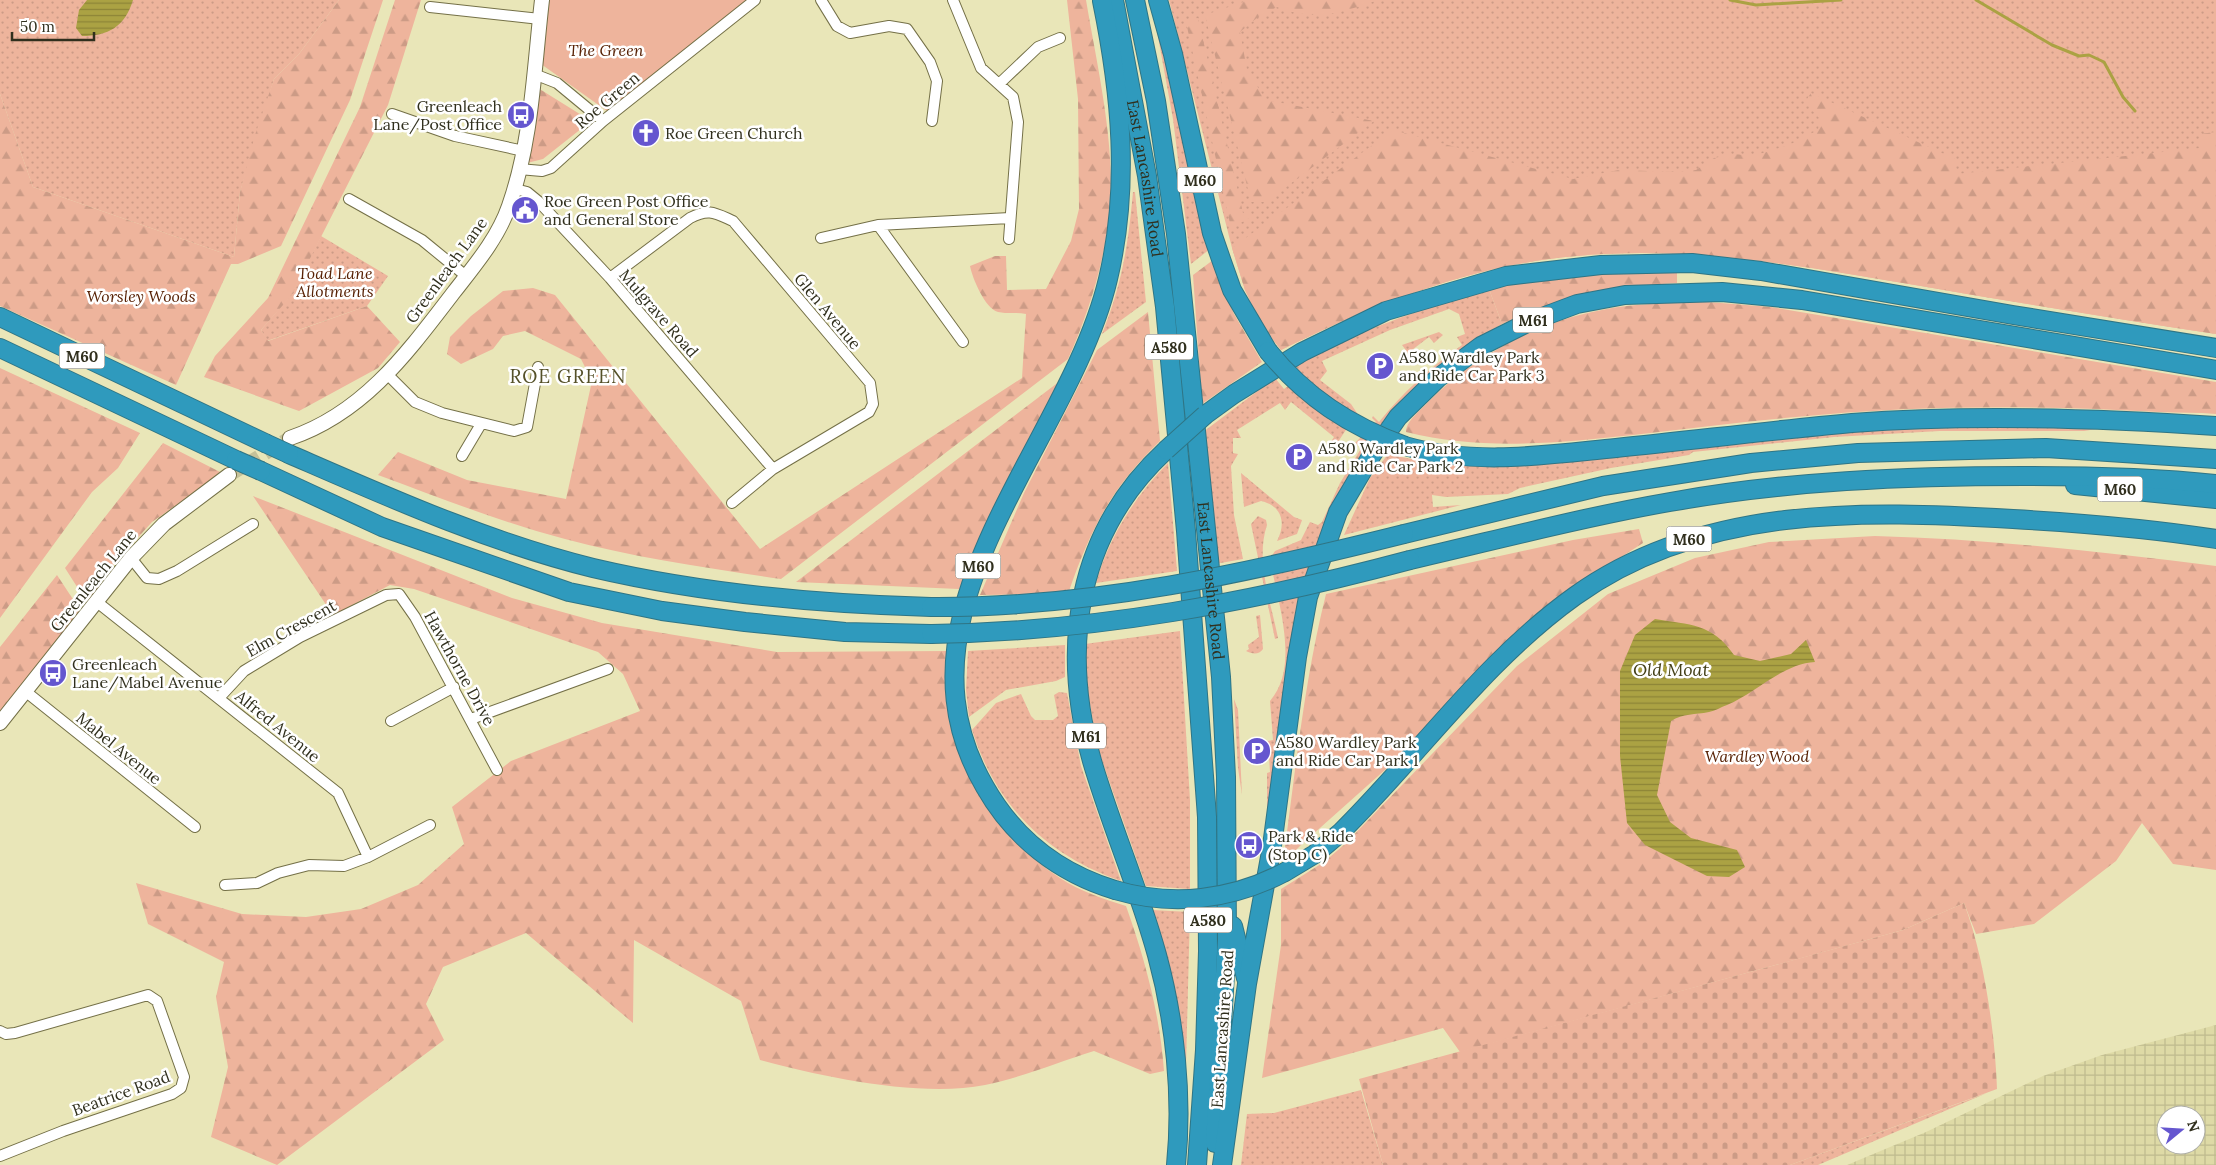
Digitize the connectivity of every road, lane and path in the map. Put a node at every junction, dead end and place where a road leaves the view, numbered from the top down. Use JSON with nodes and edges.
{"nodes":[{"id":1,"x":542,"y":0,"type":"edge"},
{"id":2,"x":755,"y":0,"type":"edge"},
{"id":3,"x":821,"y":0,"type":"edge"},
{"id":4,"x":953,"y":0,"type":"edge"},
{"id":5,"x":1102,"y":0,"type":"edge"},
{"id":6,"x":1114,"y":0,"type":"edge"},
{"id":7,"x":1135,"y":0,"type":"edge"},
{"id":8,"x":1158,"y":0,"type":"edge"},
{"id":9,"x":430,"y":7,"type":"dead end"},
{"id":10,"x":540,"y":19,"type":"junction"},
{"id":11,"x":1060,"y":38,"type":"dead end"},
{"id":12,"x":534,"y":74,"type":"junction"},
{"id":13,"x":999,"y":84,"type":"junction"},
{"id":14,"x":392,"y":114,"type":"dead end"},
{"id":15,"x":603,"y":121,"type":"junction"},
{"id":16,"x":932,"y":121,"type":"dead end"},
{"id":17,"x":524,"y":151,"type":"junction"},
{"id":18,"x":519,"y":168,"type":"junction"},
{"id":19,"x":515,"y":189,"type":"junction"},
{"id":20,"x":349,"y":199,"type":"dead end"},
{"id":21,"x":1010,"y":218,"type":"junction"},
{"id":22,"x":878,"y":225,"type":"junction"},
{"id":23,"x":821,"y":238,"type":"dead end"},
{"id":24,"x":1010,"y":238,"type":"dead end"},
{"id":25,"x":466,"y":276,"type":"junction"},
{"id":26,"x":610,"y":278,"type":"junction"},
{"id":27,"x":0,"y":317,"type":"edge"},
{"id":28,"x":963,"y":342,"type":"dead end"},
{"id":29,"x":0,"y":348,"type":"edge"},
{"id":30,"x":2216,"y":348,"type":"edge"},
{"id":31,"x":538,"y":367,"type":"dead end"},
{"id":32,"x":2216,"y":370,"type":"edge"},
{"id":33,"x":387,"y":374,"type":"junction"},
{"id":34,"x":481,"y":424,"type":"junction"},
{"id":35,"x":2216,"y":426,"type":"edge"},
{"id":36,"x":289,"y":446,"type":"junction"},
{"id":37,"x":462,"y":456,"type":"dead end"},
{"id":38,"x":2216,"y":459,"type":"edge"},
{"id":39,"x":233,"y":468,"type":"junction"},
{"id":40,"x":772,"y":468,"type":"junction"},
{"id":41,"x":2025,"y":476,"type":"junction"},
{"id":42,"x":2216,"y":484,"type":"edge"},
{"id":43,"x":2216,"y":499,"type":"edge"},
{"id":44,"x":732,"y":503,"type":"dead end"},
{"id":45,"x":253,"y":524,"type":"dead end"},
{"id":46,"x":2216,"y":538,"type":"edge"},
{"id":47,"x":131,"y":558,"type":"junction"},
{"id":48,"x":386,"y":595,"type":"joint"},
{"id":49,"x":98,"y":602,"type":"junction"},
{"id":50,"x":608,"y":669,"type":"dead end"},
{"id":51,"x":454,"y":687,"type":"junction"},
{"id":52,"x":25,"y":691,"type":"junction"},
{"id":53,"x":219,"y":698,"type":"junction"},
{"id":54,"x":471,"y":718,"type":"junction"},
{"id":55,"x":391,"y":720,"type":"dead end"},
{"id":56,"x":0,"y":723,"type":"edge"},
{"id":57,"x":497,"y":770,"type":"dead end"},
{"id":58,"x":430,"y":825,"type":"dead end"},
{"id":59,"x":194,"y":827,"type":"dead end"},
{"id":60,"x":368,"y":857,"type":"junction"},
{"id":61,"x":225,"y":885,"type":"dead end"},
{"id":62,"x":1227,"y":906,"type":"junction"},
{"id":63,"x":1260,"y":916,"type":"joint"},
{"id":64,"x":1247,"y":984,"type":"junction"},
{"id":65,"x":0,"y":1032,"type":"edge"},
{"id":66,"x":0,"y":1156,"type":"edge"},
{"id":67,"x":1176,"y":1165,"type":"edge"},
{"id":68,"x":1197,"y":1165,"type":"edge"},
{"id":69,"x":1213,"y":1165,"type":"edge"},
{"id":70,"x":1222,"y":1165,"type":"edge"}],
"edges":[{"from":1,"to":10,"type":"street","name":"Greenleach Lane"},
{"from":2,"to":15,"type":"street","name":"Roe Green"},
{"from":3,"to":16,"type":"street"},
{"from":4,"to":13,"type":"street"},
{"from":5,"to":46,"type":"highway","number":"M60","bridge":true},
{"from":6,"to":68,"type":"highway","name":"East Lancashire Road","number":"A580"},
{"from":7,"to":62,"type":"highway","name":"East Lancashire Road","number":"A580"},
{"from":8,"to":35,"type":"highway","number":"M60","bridge":true},
{"from":9,"to":10,"type":"street"},
{"from":10,"to":12,"type":"street","name":"Greenleach Lane"},
{"from":11,"to":13,"type":"street"},
{"from":12,"to":15,"type":"street"},
{"from":12,"to":17,"type":"street","name":"Greenleach Lane"},
{"from":13,"to":21,"type":"street"},
{"from":14,"to":17,"type":"street"},
{"from":15,"to":18,"type":"street","name":"Roe Green"},
{"from":17,"to":18,"type":"street","name":"Greenleach Lane"},
{"from":18,"to":19,"type":"street","name":"Greenleach Lane"},
{"from":19,"to":25,"type":"street","name":"Greenleach Lane"},
{"from":19,"to":26,"type":"street","name":"Mulgrave Road"},
{"from":20,"to":25,"type":"street"},
{"from":21,"to":22,"type":"street"},
{"from":21,"to":24,"type":"street"},
{"from":22,"to":23,"type":"street"},
{"from":22,"to":28,"type":"street"},
{"from":25,"to":33,"type":"street","name":"Greenleach Lane"},
{"from":26,"to":40,"type":"street","name":"Mulgrave Road"},
{"from":26,"to":40,"type":"street","name":"Glen Avenue"},
{"from":27,"to":36,"type":"highway","number":"M60","bridge":true},
{"from":29,"to":39,"type":"highway","number":"M60"},
{"from":30,"to":67,"type":"highway","number":"M61","bridge":true},
{"from":31,"to":34,"type":"street"},
{"from":32,"to":63,"type":"highway","number":"M61"},
{"from":33,"to":34,"type":"street"},
{"from":33,"to":36,"type":"street","name":"Greenleach Lane"},
{"from":34,"to":37,"type":"street"},
{"from":36,"to":38,"type":"highway","number":"M60","bridge":true},
{"from":39,"to":41,"type":"highway","number":"M60","bridge":true},
{"from":39,"to":47,"type":"street","name":"Greenleach Lane"},
{"from":40,"to":44,"type":"street","name":"Glen Avenue"},
{"from":41,"to":42,"type":"highway","number":"M60"},
{"from":41,"to":43,"type":"highway","number":"M60"},
{"from":45,"to":47,"type":"street"},
{"from":47,"to":49,"type":"street","name":"Greenleach Lane"},
{"from":48,"to":51,"type":"street","name":"Hawthorne Drive"},
{"from":48,"to":53,"type":"street","name":"Elm Crescent"},
{"from":49,"to":52,"type":"street","name":"Greenleach Lane"},
{"from":49,"to":53,"type":"street","name":"Alfred Avenue"},
{"from":50,"to":54,"type":"street"},
{"from":51,"to":54,"type":"street","name":"Hawthorne Drive"},
{"from":51,"to":55,"type":"street"},
{"from":52,"to":56,"type":"street","name":"Greenleach Lane"},
{"from":52,"to":59,"type":"street","name":"Mabel Avenue"},
{"from":53,"to":60,"type":"street","name":"Alfred Avenue"},
{"from":54,"to":57,"type":"street","name":"Hawthorne Drive"},
{"from":58,"to":60,"type":"street"},
{"from":60,"to":61,"type":"street"},
{"from":62,"to":64,"type":"highway"},
{"from":62,"to":69,"type":"highway","name":"East Lancashire Road","number":"A580"},
{"from":63,"to":64,"type":"highway","number":"A580"},
{"from":64,"to":70,"type":"highway","number":"A580"},
{"from":65,"to":66,"type":"street","name":"Beatrice Road"}]}
